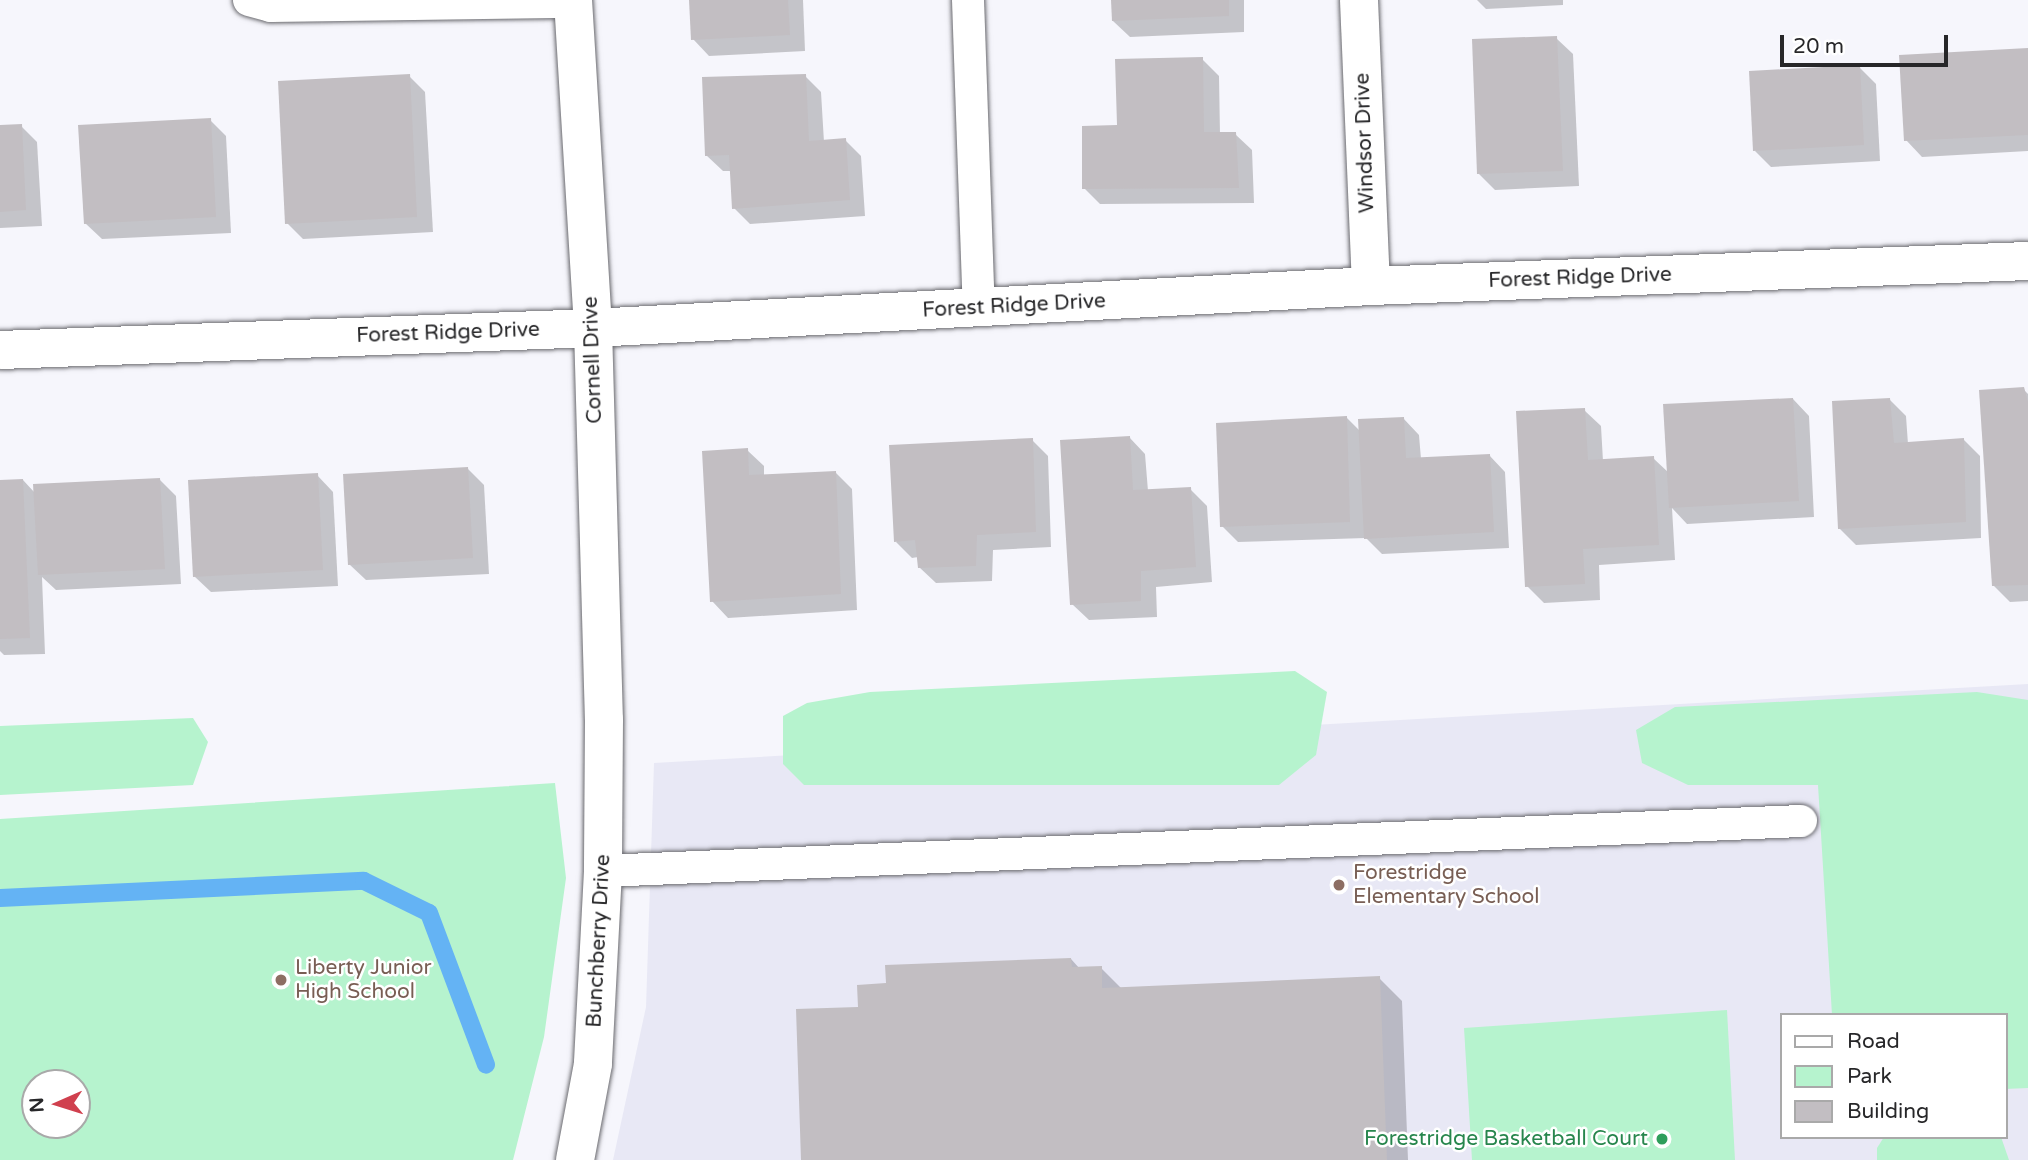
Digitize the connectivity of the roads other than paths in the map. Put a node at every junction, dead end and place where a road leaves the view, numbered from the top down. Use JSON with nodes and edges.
{"nodes":[{"id":1,"x":249,"y":0,"type":"edge"},
{"id":2,"x":968,"y":0,"type":"edge"},
{"id":3,"x":1359,"y":0,"type":"edge"},
{"id":4,"x":573,"y":1,"type":"edge"},
{"id":5,"x":2028,"y":261,"type":"edge"},
{"id":6,"x":1371,"y":286,"type":"junction"},
{"id":7,"x":979,"y":308,"type":"junction"},
{"id":8,"x":593,"y":328,"type":"junction"},
{"id":9,"x":0,"y":350,"type":"edge"},
{"id":10,"x":604,"y":720,"type":"joint"},
{"id":11,"x":1801,"y":821,"type":"dead end"},
{"id":12,"x":603,"y":871,"type":"junction"},
{"id":13,"x":581,"y":1158,"type":"edge"}],
"edges":[{"from":1,"to":4,"type":"lane"},
{"from":2,"to":7,"type":"lane"},
{"from":3,"to":6,"type":"street","name":"Windsor Drive"},
{"from":4,"to":8,"type":"street","name":"Cornell Drive"},
{"from":5,"to":6,"type":"street","name":"Forest Ridge Drive"},
{"from":6,"to":7,"type":"street","name":"Forest Ridge Drive"},
{"from":7,"to":8,"type":"street","name":"Forest Ridge Drive"},
{"from":8,"to":9,"type":"street","name":"Forest Ridge Drive"},
{"from":8,"to":10,"type":"street","name":"Cornell Drive"},
{"from":10,"to":12,"type":"street","name":"Bunchberry Drive"},
{"from":11,"to":12,"type":"lane"},
{"from":12,"to":13,"type":"street","name":"Bunchberry Drive"}]}
